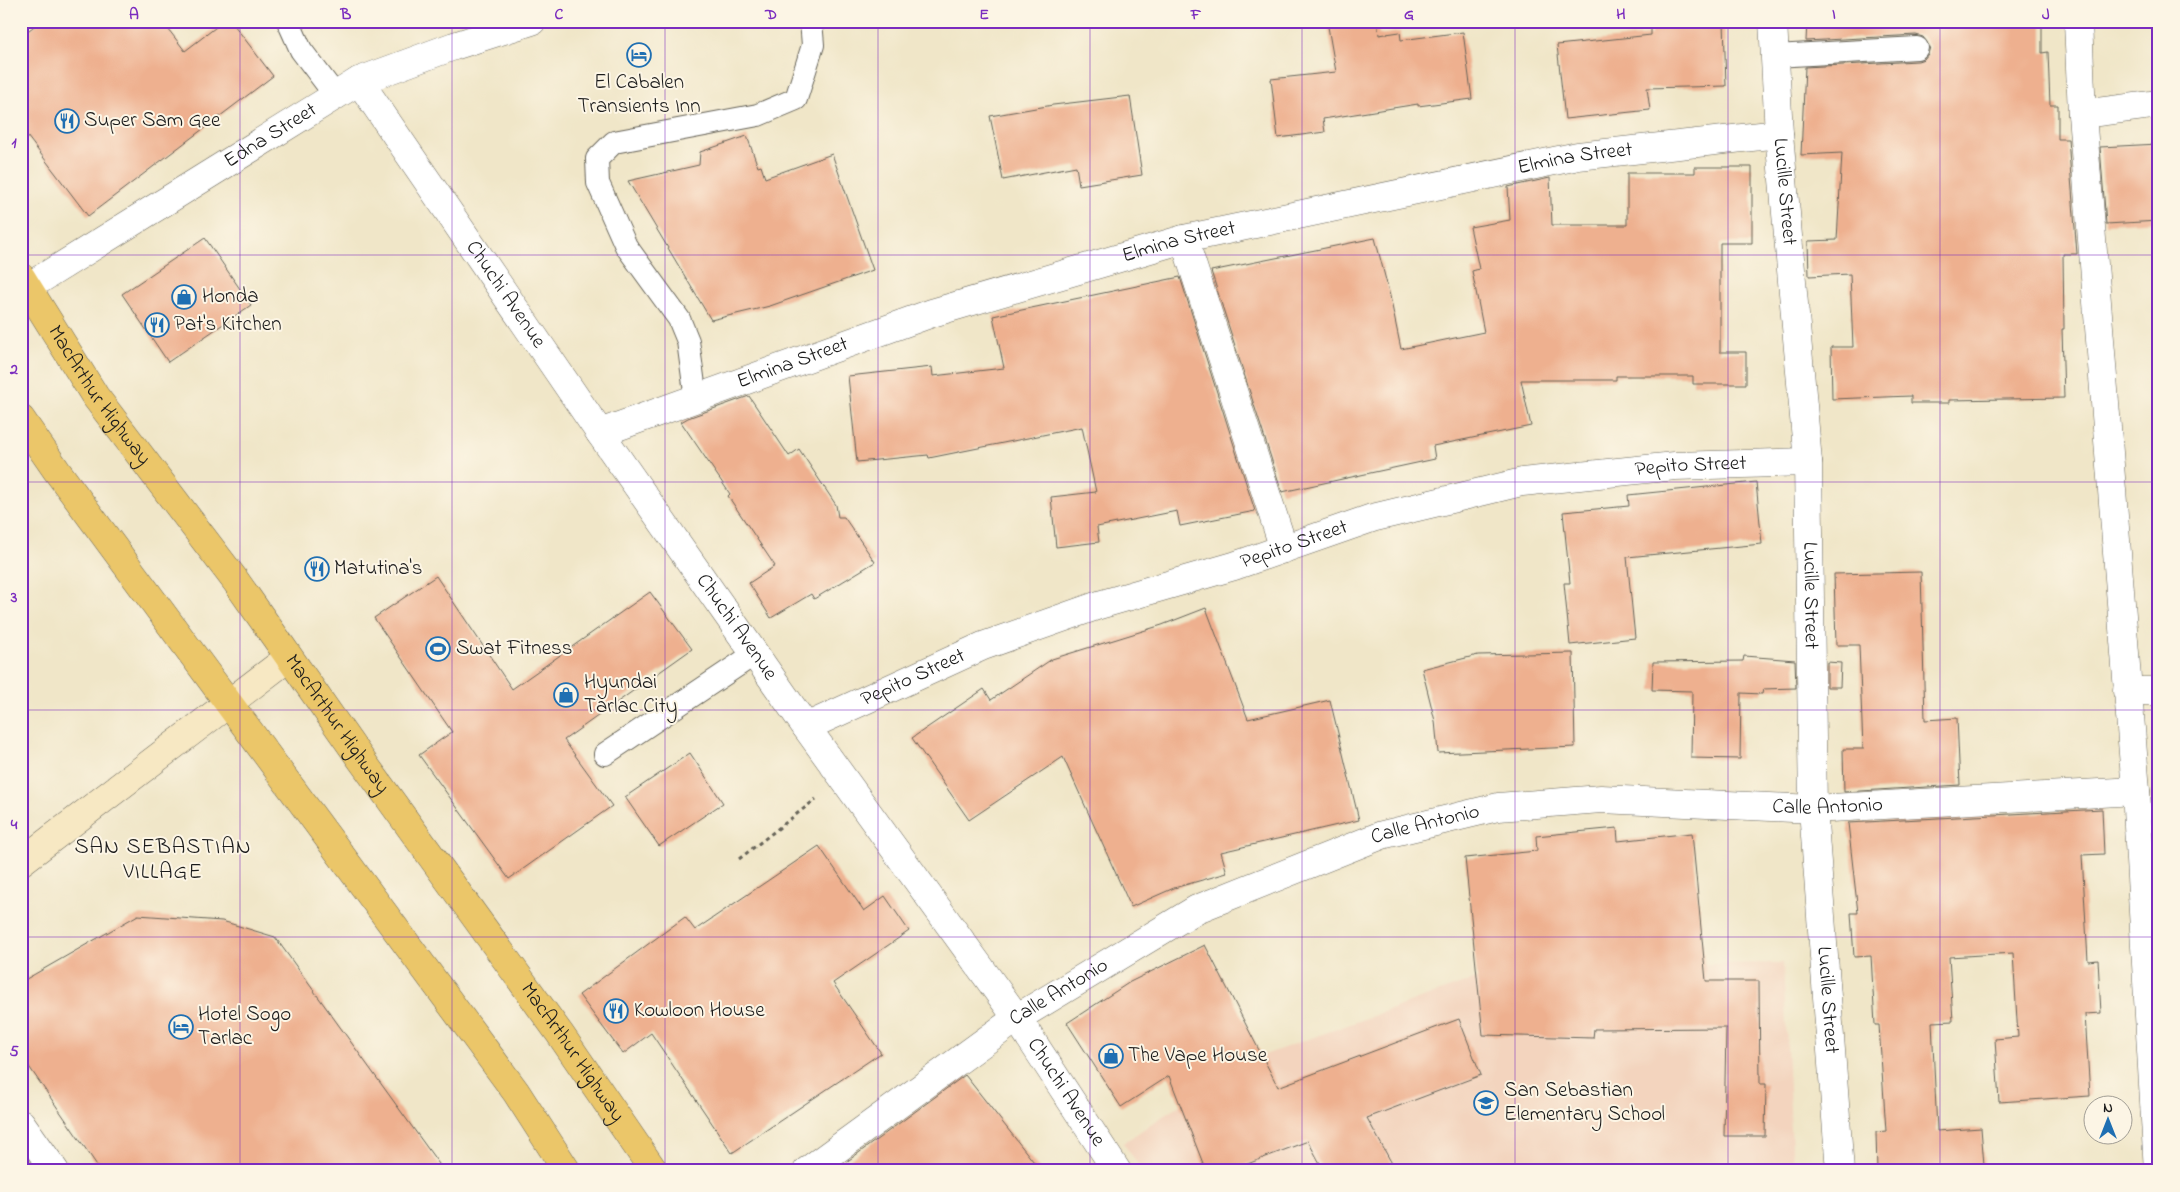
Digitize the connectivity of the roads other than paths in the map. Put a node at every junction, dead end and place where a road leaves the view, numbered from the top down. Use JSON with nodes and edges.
{"nodes":[{"id":1,"x":288,"y":21,"type":"edge"},
{"id":2,"x":532,"y":21,"type":"edge"},
{"id":3,"x":810,"y":21,"type":"edge"},
{"id":4,"x":1773,"y":21,"type":"edge"},
{"id":5,"x":2078,"y":21,"type":"edge"},
{"id":6,"x":1917,"y":48,"type":"dead end"},
{"id":7,"x":1775,"y":56,"type":"junction"},
{"id":8,"x":359,"y":81,"type":"junction"},
{"id":9,"x":335,"y":95,"type":"junction"},
{"id":10,"x":2159,"y":104,"type":"edge"},
{"id":11,"x":2082,"y":114,"type":"junction"},
{"id":12,"x":1779,"y":134,"type":"junction"},
{"id":13,"x":1184,"y":239,"type":"junction"},
{"id":14,"x":24,"y":282,"type":"edge"},
{"id":15,"x":696,"y":399,"type":"junction"},
{"id":16,"x":21,"y":419,"type":"edge"},
{"id":17,"x":600,"y":433,"type":"junction"},
{"id":18,"x":1808,"y":462,"type":"junction"},
{"id":19,"x":1284,"y":549,"type":"junction"},
{"id":20,"x":756,"y":653,"type":"junction"},
{"id":21,"x":288,"y":658,"type":"junction"},
{"id":22,"x":2127,"y":691,"type":"junction"},
{"id":23,"x":2159,"y":691,"type":"edge"},
{"id":24,"x":228,"y":704,"type":"junction"},
{"id":25,"x":806,"y":727,"type":"junction"},
{"id":26,"x":605,"y":754,"type":"dead end"},
{"id":27,"x":2136,"y":791,"type":"junction"},
{"id":28,"x":1813,"y":808,"type":"junction"},
{"id":29,"x":21,"y":862,"type":"edge"},
{"id":30,"x":1017,"y":1018,"type":"junction"},
{"id":31,"x":21,"y":1123,"type":"edge"},
{"id":32,"x":55,"y":1171,"type":"edge"},
{"id":33,"x":567,"y":1171,"type":"edge"},
{"id":34,"x":654,"y":1171,"type":"edge"},
{"id":35,"x":807,"y":1171,"type":"edge"},
{"id":36,"x":1117,"y":1171,"type":"edge"},
{"id":37,"x":1840,"y":1171,"type":"edge"},
{"id":38,"x":2158,"y":1171,"type":"edge"}],
"edges":[{"from":1,"to":9,"type":"lane"},
{"from":2,"to":8,"type":"street","name":"Edna Street"},
{"from":3,"to":15,"type":"lane"},
{"from":4,"to":7,"type":"street","name":"Lucille Street"},
{"from":5,"to":11,"type":"street"},
{"from":6,"to":7,"type":"lane"},
{"from":7,"to":12,"type":"street","name":"Lucille Street"},
{"from":8,"to":9,"type":"street","name":"Edna Street"},
{"from":8,"to":17,"type":"street","name":"Chuchi Avenue"},
{"from":9,"to":14,"type":"street","name":"Edna Street"},
{"from":10,"to":11,"type":"street"},
{"from":11,"to":22,"type":"street"},
{"from":12,"to":13,"type":"street","name":"Elmina Street"},
{"from":12,"to":18,"type":"street","name":"Lucille Street"},
{"from":13,"to":15,"type":"street","name":"Elmina Street"},
{"from":13,"to":19,"type":"street"},
{"from":14,"to":21,"type":"highway","name":"MacArthur Highway"},
{"from":15,"to":17,"type":"street","name":"Elmina Street"},
{"from":16,"to":24,"type":"highway"},
{"from":17,"to":20,"type":"street","name":"Chuchi Avenue"},
{"from":18,"to":19,"type":"street","name":"Pepito Street"},
{"from":18,"to":28,"type":"street","name":"Lucille Street"},
{"from":19,"to":25,"type":"street","name":"Pepito Street"},
{"from":20,"to":25,"type":"street","name":"Chuchi Avenue"},
{"from":20,"to":26,"type":"lane"},
{"from":21,"to":24,"type":"street"},
{"from":21,"to":34,"type":"highway","name":"MacArthur Highway"},
{"from":22,"to":23,"type":"street"},
{"from":22,"to":27,"type":"street"},
{"from":24,"to":29,"type":"street"},
{"from":24,"to":33,"type":"highway"},
{"from":25,"to":30,"type":"street","name":"Chuchi Avenue"},
{"from":27,"to":28,"type":"street","name":"Calle Antonio"},
{"from":27,"to":38,"type":"street"},
{"from":28,"to":30,"type":"street","name":"Calle Antonio"},
{"from":28,"to":37,"type":"street","name":"Lucille Street"},
{"from":30,"to":35,"type":"street","name":"Calle Antonio"},
{"from":30,"to":36,"type":"street","name":"Chuchi Avenue"},
{"from":31,"to":32,"type":"street"}]}
